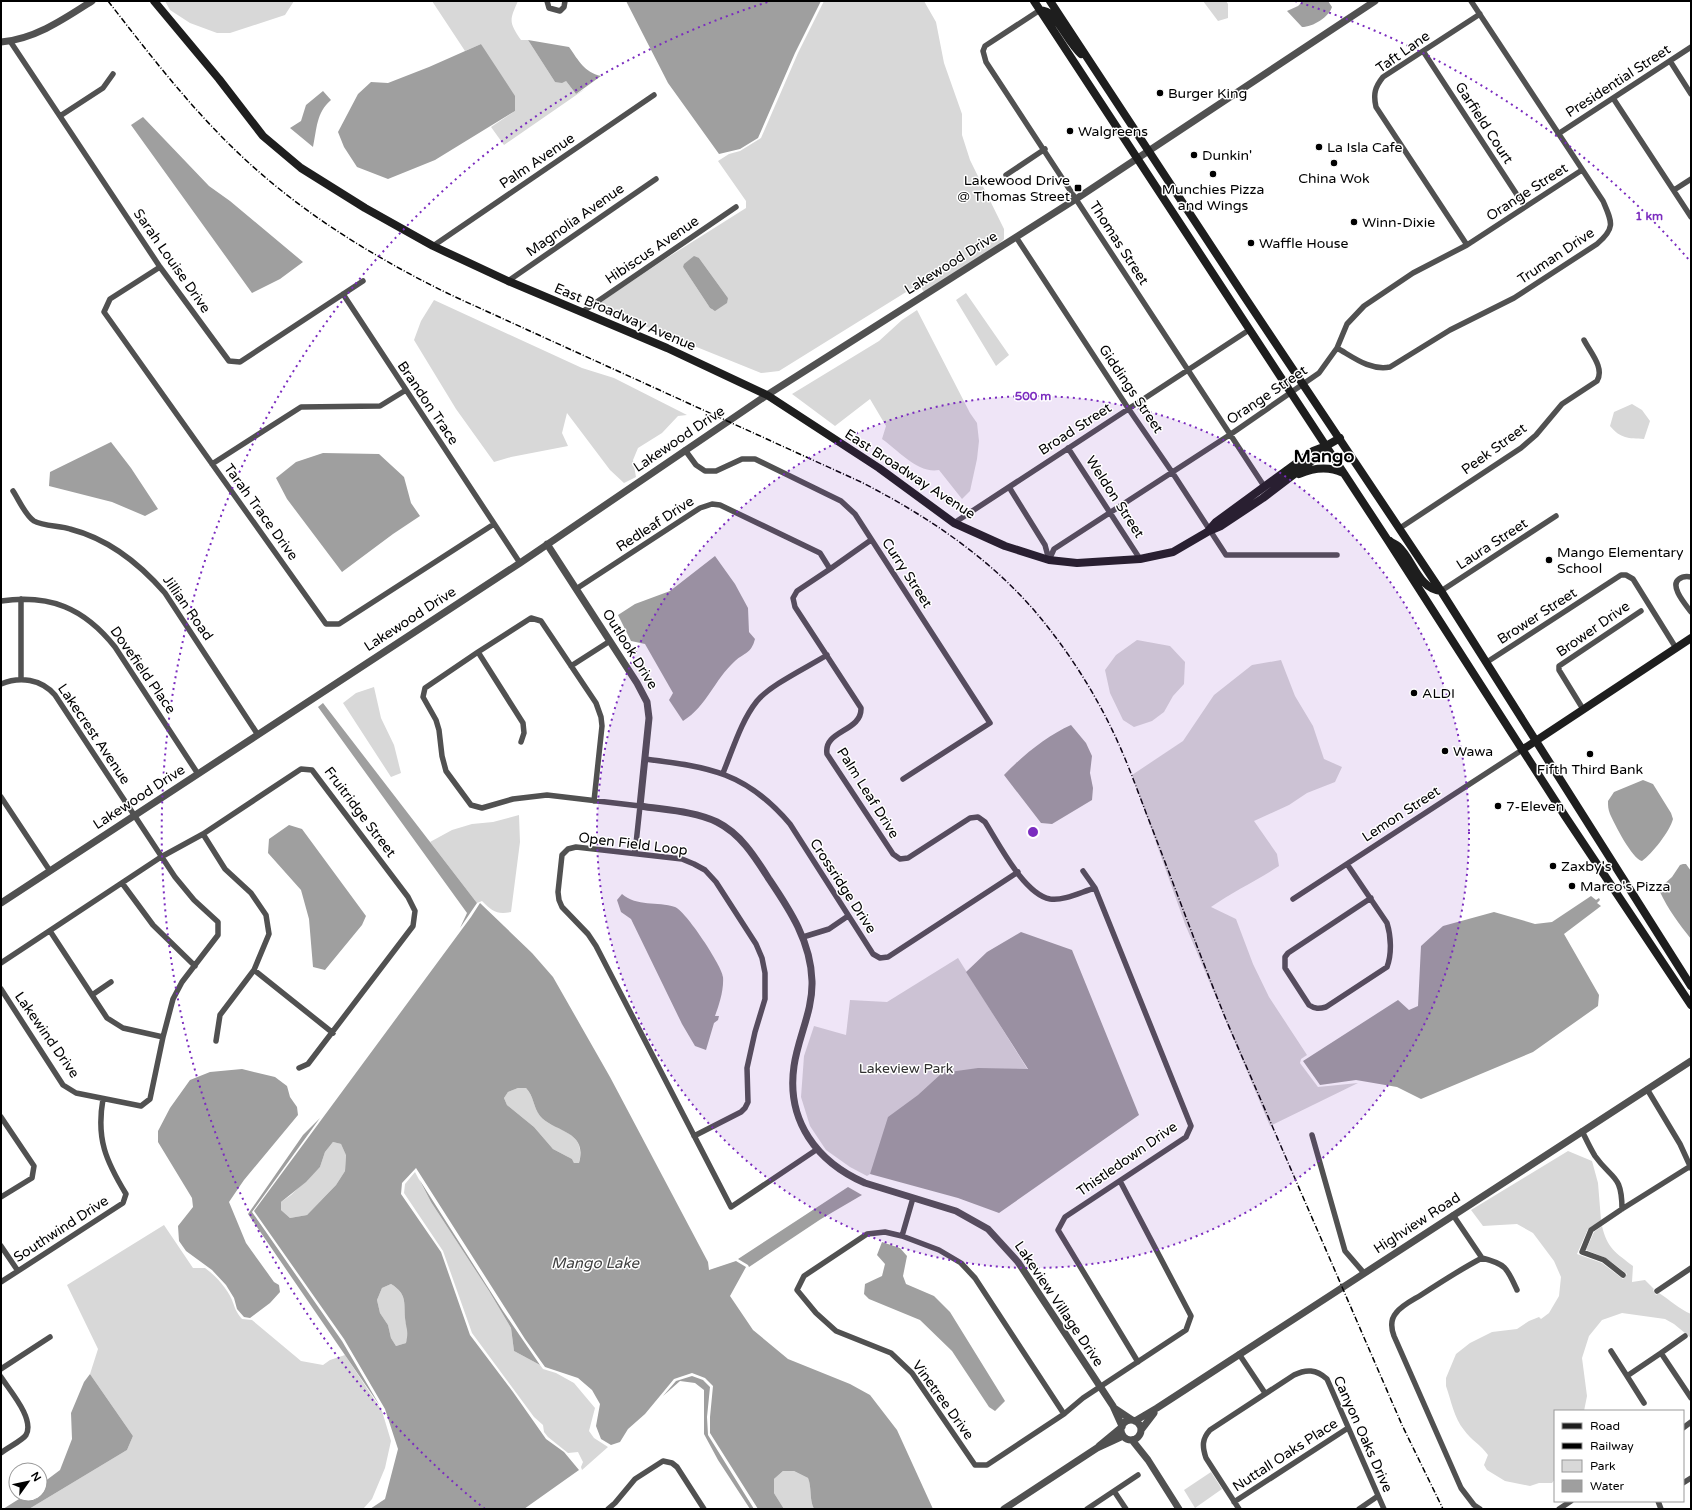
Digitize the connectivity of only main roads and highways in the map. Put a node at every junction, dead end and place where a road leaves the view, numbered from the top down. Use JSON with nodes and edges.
{"nodes":[{"id":1,"x":154,"y":1,"type":"edge"},
{"id":2,"x":1034,"y":1,"type":"edge"},
{"id":3,"x":1050,"y":1,"type":"edge"},
{"id":4,"x":1040,"y":10,"type":"junction"},
{"id":5,"x":1089,"y":61,"type":"junction"},
{"id":6,"x":1340,"y":438,"type":"junction"},
{"id":7,"x":1326,"y":446,"type":"junction"},
{"id":8,"x":1343,"y":473,"type":"junction"},
{"id":9,"x":1289,"y":478,"type":"junction"},
{"id":10,"x":1209,"y":530,"type":"junction"},
{"id":11,"x":1387,"y":540,"type":"junction"},
{"id":12,"x":1441,"y":591,"type":"junction"},
{"id":13,"x":1691,"y":638,"type":"edge"},
{"id":14,"x":1536,"y":741,"type":"junction"},
{"id":15,"x":1522,"y":750,"type":"junction"},
{"id":16,"x":1691,"y":986,"type":"edge"},
{"id":17,"x":1691,"y":1005,"type":"edge"}],
"edges":[{"from":1,"to":10,"type":"main road","name":"East Broadway Avenue"},
{"from":2,"to":4,"type":"main road"},
{"from":3,"to":5,"type":"main road"},
{"from":4,"to":5,"type":"main road"},
{"from":4,"to":7,"type":"main road"},
{"from":5,"to":6,"type":"main road"},
{"from":6,"to":7,"type":"main road"},
{"from":6,"to":12,"type":"main road"},
{"from":7,"to":8,"type":"main road"},
{"from":7,"to":9,"type":"main road"},
{"from":7,"to":10,"type":"main road"},
{"from":8,"to":9,"type":"main road"},
{"from":8,"to":11,"type":"main road"},
{"from":9,"to":10,"type":"main road"},
{"from":11,"to":12,"type":"main road"},
{"from":11,"to":15,"type":"main road"},
{"from":12,"to":14,"type":"main road"},
{"from":13,"to":14,"type":"main road"},
{"from":14,"to":15,"type":"main road"},
{"from":14,"to":16,"type":"main road"},
{"from":15,"to":17,"type":"main road"}]}
